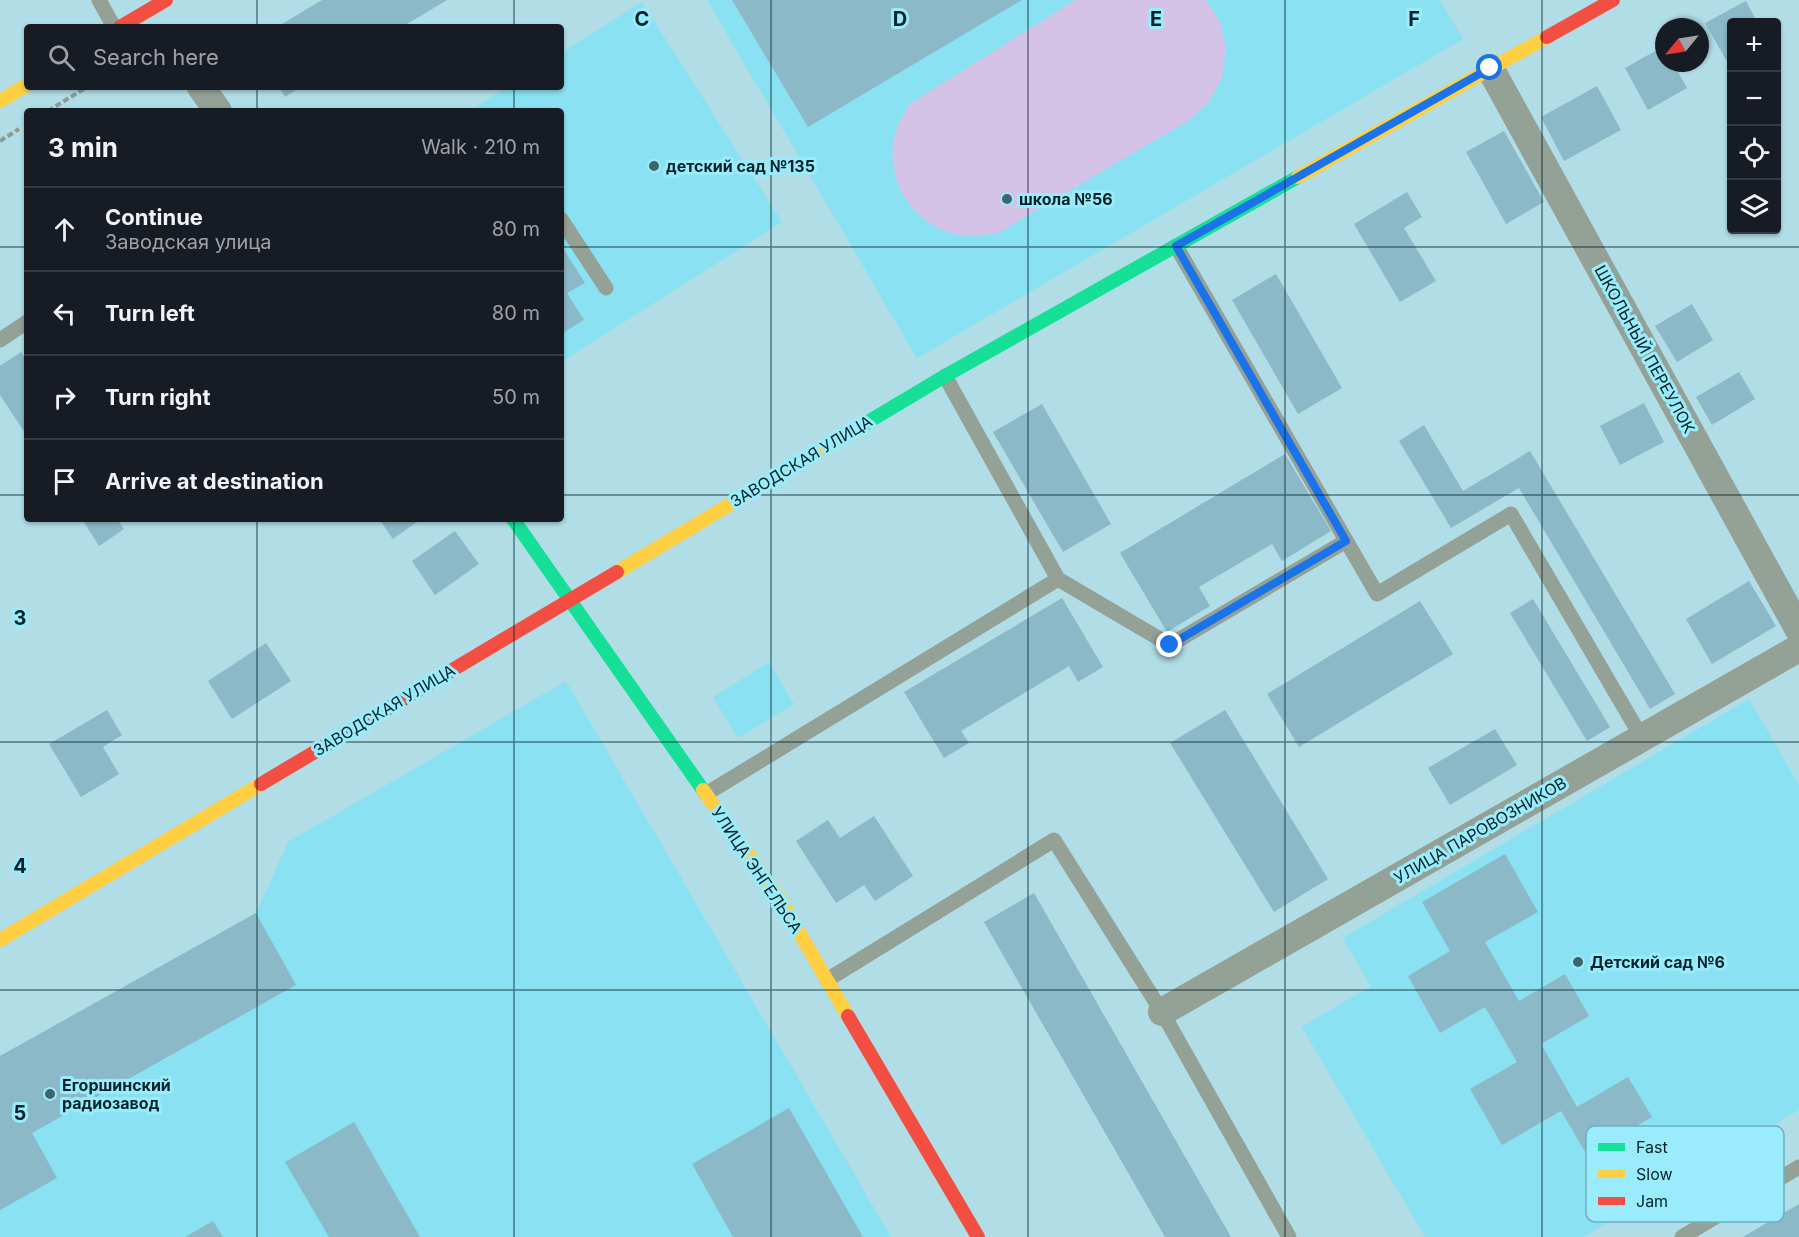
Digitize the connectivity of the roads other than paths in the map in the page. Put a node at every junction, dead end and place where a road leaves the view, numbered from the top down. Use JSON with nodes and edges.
{"nodes":[{"id":1,"x":99,"y":0,"type":"edge"},
{"id":2,"x":1613,"y":0,"type":"edge"},
{"id":3,"x":156,"y":13,"type":"edge"},
{"id":4,"x":112,"y":24,"type":"edge"},
{"id":5,"x":128,"y":24,"type":"edge"},
{"id":6,"x":1490,"y":68,"type":"junction"},
{"id":7,"x":24,"y":87,"type":"edge"},
{"id":8,"x":203,"y":90,"type":"edge"},
{"id":9,"x":0,"y":101,"type":"edge"},
{"id":10,"x":216,"y":108,"type":"edge"},
{"id":11,"x":564,"y":224,"type":"edge"},
{"id":12,"x":1176,"y":246,"type":"junction"},
{"id":13,"x":606,"y":288,"type":"dead end"},
{"id":14,"x":24,"y":324,"type":"edge"},
{"id":15,"x":0,"y":340,"type":"edge"},
{"id":16,"x":945,"y":376,"type":"junction"},
{"id":17,"x":515,"y":522,"type":"edge"},
{"id":18,"x":1346,"y":541,"type":"junction"},
{"id":19,"x":1058,"y":579,"type":"junction"},
{"id":20,"x":571,"y":599,"type":"junction"},
{"id":21,"x":1799,"y":630,"type":"edge"},
{"id":22,"x":1799,"y":648,"type":"edge"},
{"id":23,"x":1642,"y":738,"type":"junction"},
{"id":24,"x":706,"y":794,"type":"junction"},
{"id":25,"x":0,"y":940,"type":"edge"},
{"id":26,"x":827,"y":980,"type":"junction"},
{"id":27,"x":1162,"y":1012,"type":"junction"},
{"id":28,"x":1799,"y":1167,"type":"edge"},
{"id":29,"x":1784,"y":1176,"type":"edge"},
{"id":30,"x":1707,"y":1222,"type":"edge"},
{"id":31,"x":978,"y":1237,"type":"edge"},
{"id":32,"x":1289,"y":1237,"type":"edge"},
{"id":33,"x":1682,"y":1237,"type":"edge"}],
"edges":[{"from":1,"to":4,"type":"lane"},
{"from":2,"to":6,"type":"street","name":"ЗАВОДСКАЯ УЛИЦА"},
{"from":3,"to":5,"type":"street"},
{"from":6,"to":12,"type":"street","name":"ЗАВОДСКАЯ УЛИЦА"},
{"from":6,"to":21,"type":"street","name":"ШКОЛЬНЫЙ ПЕРЕУЛОК"},
{"from":7,"to":9,"type":"street"},
{"from":8,"to":10,"type":"street"},
{"from":11,"to":13,"type":"lane"},
{"from":12,"to":16,"type":"street","name":"ЗАВОДСКАЯ УЛИЦА"},
{"from":12,"to":18,"type":"lane"},
{"from":14,"to":15,"type":"lane"},
{"from":16,"to":19,"type":"lane"},
{"from":16,"to":20,"type":"street","name":"ЗАВОДСКАЯ УЛИЦА"},
{"from":17,"to":20,"type":"street","name":"УЛИЦА ЭНГЕЛЬСА"},
{"from":18,"to":19,"type":"lane"},
{"from":18,"to":23,"type":"lane"},
{"from":19,"to":24,"type":"lane"},
{"from":20,"to":24,"type":"street","name":"УЛИЦА ЭНГЕЛЬСА"},
{"from":20,"to":25,"type":"street","name":"ЗАВОДСКАЯ УЛИЦА"},
{"from":22,"to":23,"type":"street","name":"УЛИЦА ПАРОВОЗНИКОВ"},
{"from":23,"to":27,"type":"street","name":"УЛИЦА ПАРОВОЗНИКОВ"},
{"from":24,"to":26,"type":"street","name":"УЛИЦА ЭНГЕЛЬСА"},
{"from":26,"to":27,"type":"lane"},
{"from":26,"to":31,"type":"street","name":"УЛИЦА ЭНГЕЛЬСА"},
{"from":27,"to":32,"type":"lane"},
{"from":28,"to":29,"type":"lane"},
{"from":30,"to":33,"type":"lane"}]}
